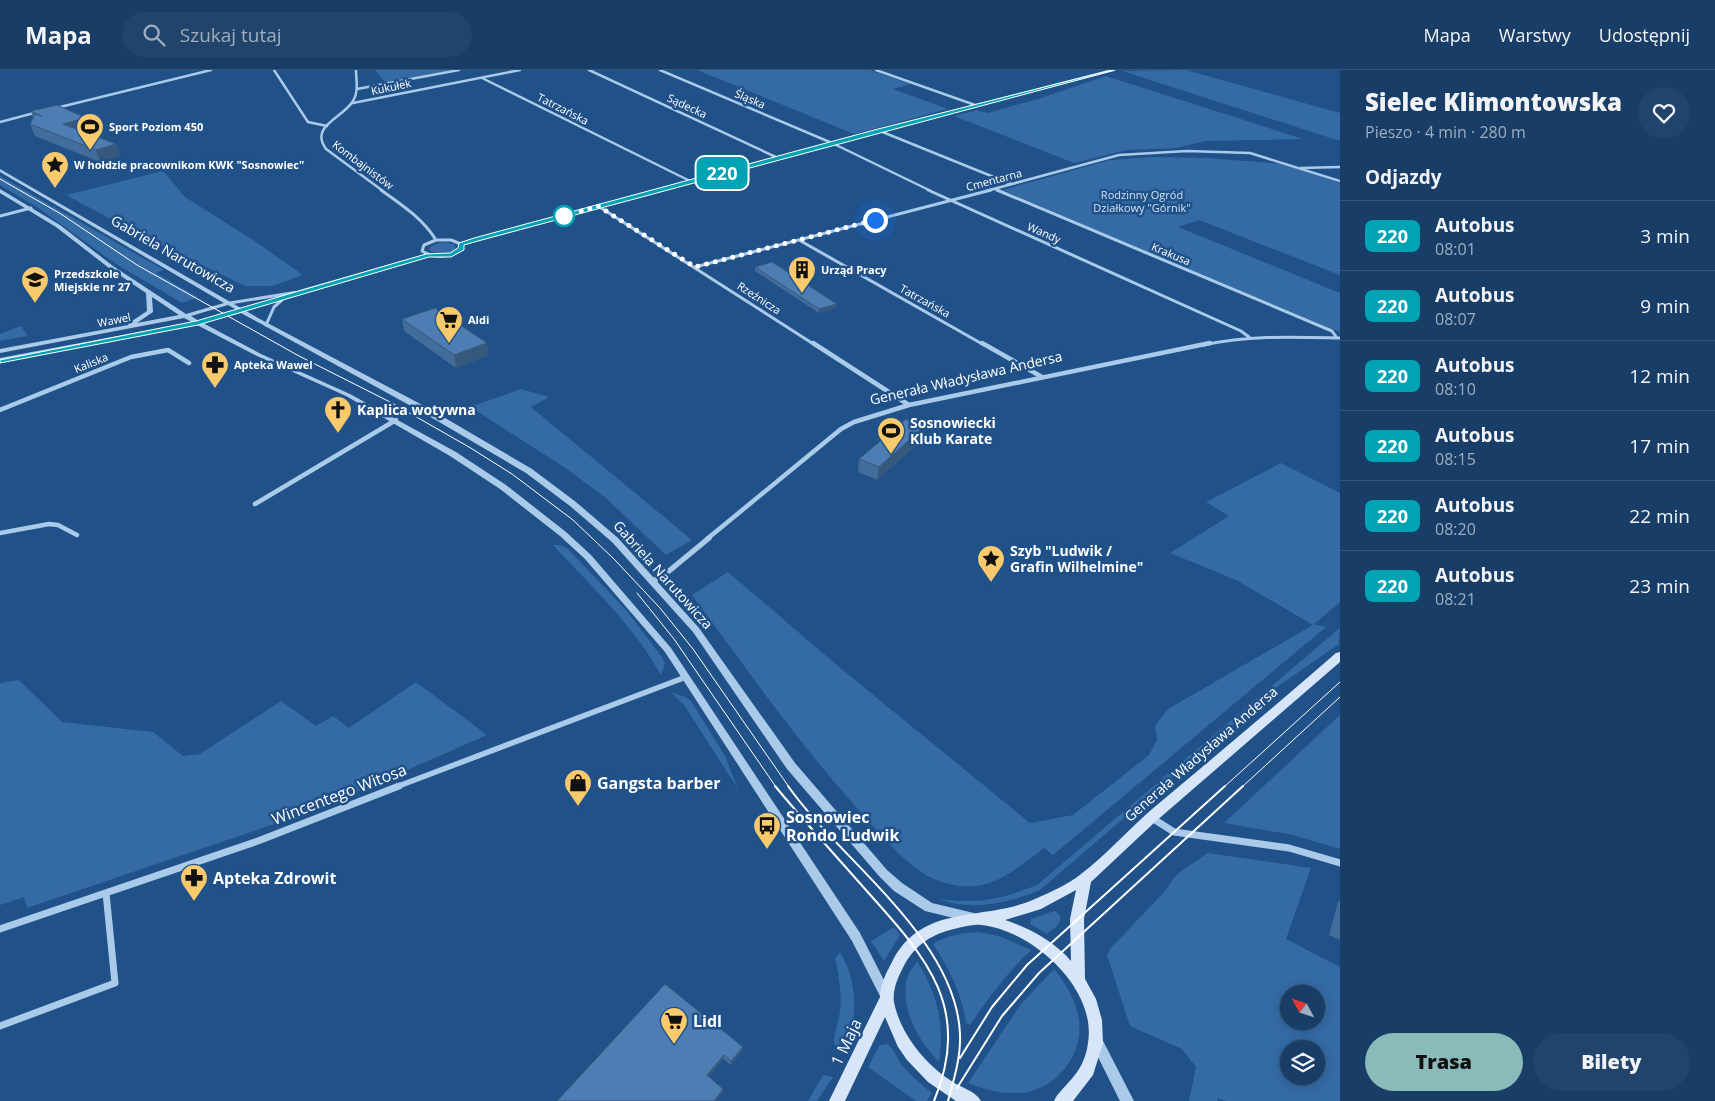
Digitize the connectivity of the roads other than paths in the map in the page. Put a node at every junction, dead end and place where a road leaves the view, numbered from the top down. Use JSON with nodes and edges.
{"nodes":[{"id":1,"x":211,"y":70,"type":"edge"},
{"id":2,"x":274,"y":70,"type":"edge"},
{"id":3,"x":356,"y":70,"type":"edge"},
{"id":4,"x":459,"y":70,"type":"edge"},
{"id":5,"x":520,"y":70,"type":"edge"},
{"id":6,"x":588,"y":70,"type":"edge"},
{"id":7,"x":660,"y":70,"type":"edge"},
{"id":8,"x":876,"y":70,"type":"edge"},
{"id":9,"x":1113,"y":70,"type":"edge"},
{"id":10,"x":482,"y":78,"type":"junction"},
{"id":11,"x":357,"y":89,"type":"junction"},
{"id":12,"x":353,"y":103,"type":"junction"},
{"id":13,"x":975,"y":105,"type":"junction"},
{"id":14,"x":50,"y":109,"type":"edge"},
{"id":15,"x":42,"y":111,"type":"edge"},
{"id":16,"x":0,"y":122,"type":"edge"},
{"id":17,"x":327,"y":126,"type":"junction"},
{"id":18,"x":880,"y":130,"type":"junction"},
{"id":19,"x":832,"y":143,"type":"junction"},
{"id":20,"x":778,"y":158,"type":"junction"},
{"id":21,"x":1340,"y":167,"type":"edge"},
{"id":22,"x":1301,"y":168,"type":"junction"},
{"id":23,"x":0,"y":170,"type":"edge"},
{"id":24,"x":690,"y":181,"type":"junction"},
{"id":25,"x":1340,"y":181,"type":"edge"},
{"id":26,"x":1011,"y":184,"type":"junction"},
{"id":27,"x":995,"y":189,"type":"junction"},
{"id":28,"x":0,"y":191,"type":"edge"},
{"id":29,"x":951,"y":201,"type":"junction"},
{"id":30,"x":598,"y":206,"type":"junction"},
{"id":31,"x":30,"y":208,"type":"junction"},
{"id":32,"x":0,"y":216,"type":"edge"},
{"id":33,"x":436,"y":240,"type":"junction"},
{"id":34,"x":799,"y":240,"type":"junction"},
{"id":35,"x":461,"y":244,"type":"junction"},
{"id":36,"x":428,"y":255,"type":"junction"},
{"id":37,"x":695,"y":267,"type":"junction"},
{"id":38,"x":298,"y":292,"type":"junction"},
{"id":39,"x":149,"y":293,"type":"junction"},
{"id":40,"x":284,"y":298,"type":"junction"},
{"id":41,"x":230,"y":303,"type":"junction"},
{"id":42,"x":241,"y":311,"type":"junction"},
{"id":43,"x":185,"y":316,"type":"junction"},
{"id":44,"x":198,"y":323,"type":"junction"},
{"id":45,"x":266,"y":325,"type":"junction"},
{"id":46,"x":116,"y":330,"type":"junction"},
{"id":47,"x":1249,"y":337,"type":"junction"},
{"id":48,"x":1338,"y":338,"type":"edge"},
{"id":49,"x":0,"y":351,"type":"edge"},
{"id":50,"x":0,"y":360,"type":"edge"},
{"id":51,"x":189,"y":362,"type":"dead end"},
{"id":52,"x":1042,"y":377,"type":"junction"},
{"id":53,"x":909,"y":405,"type":"junction"},
{"id":54,"x":0,"y":410,"type":"edge"},
{"id":55,"x":396,"y":420,"type":"junction"},
{"id":56,"x":255,"y":504,"type":"dead end"},
{"id":57,"x":0,"y":532,"type":"edge"},
{"id":58,"x":77,"y":535,"type":"dead end"},
{"id":59,"x":653,"y":581,"type":"junction"},
{"id":60,"x":1340,"y":656,"type":"edge"},
{"id":61,"x":686,"y":677,"type":"junction"},
{"id":62,"x":1151,"y":818,"type":"junction"},
{"id":63,"x":1340,"y":863,"type":"edge"},
{"id":64,"x":1085,"y":879,"type":"junction"},
{"id":65,"x":106,"y":893,"type":"junction"},
{"id":66,"x":977,"y":919,"type":"junction"},
{"id":67,"x":0,"y":929,"type":"edge"},
{"id":68,"x":1078,"y":979,"type":"junction"},
{"id":69,"x":887,"y":998,"type":"junction"},
{"id":70,"x":0,"y":1026,"type":"edge"},
{"id":71,"x":1096,"y":1041,"type":"junction"},
{"id":72,"x":837,"y":1101,"type":"edge"},
{"id":73,"x":973,"y":1101,"type":"edge"},
{"id":74,"x":1062,"y":1101,"type":"edge"},
{"id":75,"x":1126,"y":1101,"type":"edge"}],
"edges":[{"from":1,"to":14,"type":"street"},
{"from":2,"to":17,"type":"street"},
{"from":3,"to":11,"type":"street"},
{"from":4,"to":11,"type":"street"},
{"from":5,"to":10,"type":"street","name":"Kukułek"},
{"from":6,"to":20,"type":"street","name":"Sądecka"},
{"from":7,"to":19,"type":"street","name":"Śląska"},
{"from":8,"to":13,"type":"street"},
{"from":9,"to":13,"type":"street"},
{"from":10,"to":12,"type":"street","name":"Kukułek"},
{"from":10,"to":24,"type":"street","name":"Tatrzańska"},
{"from":11,"to":12,"type":"street"},
{"from":12,"to":17,"type":"street","name":"Kombajnistów"},
{"from":13,"to":18,"type":"street"},
{"from":15,"to":16,"type":"street"},
{"from":17,"to":33,"type":"street","name":"Kombajnistów"},
{"from":18,"to":19,"type":"street"},
{"from":18,"to":26,"type":"street"},
{"from":19,"to":20,"type":"street"},
{"from":19,"to":29,"type":"street","name":"Wandy"},
{"from":20,"to":24,"type":"street"},
{"from":21,"to":22,"type":"street"},
{"from":22,"to":25,"type":"street","name":"Cmentarna"},
{"from":22,"to":26,"type":"street","name":"Cmentarna"},
{"from":23,"to":41,"type":"street","name":"Gabriela Narutowicza"},
{"from":24,"to":30,"type":"street"},
{"from":26,"to":27,"type":"street","name":"Cmentarna"},
{"from":27,"to":29,"type":"street","name":"Cmentarna"},
{"from":27,"to":48,"type":"street","name":"Krakusa"},
{"from":28,"to":31,"type":"street"},
{"from":29,"to":34,"type":"street","name":"Cmentarna"},
{"from":29,"to":47,"type":"street","name":"Wandy"},
{"from":30,"to":35,"type":"street"},
{"from":30,"to":37,"type":"street","name":"Rzeźnicza"},
{"from":31,"to":32,"type":"street"},
{"from":31,"to":39,"type":"street"},
{"from":33,"to":35,"type":"street"},
{"from":33,"to":36,"type":"street"},
{"from":34,"to":37,"type":"street","name":"Cmentarna"},
{"from":34,"to":52,"type":"street","name":"Tatrzańska"},
{"from":35,"to":36,"type":"street"},
{"from":36,"to":38,"type":"street"},
{"from":37,"to":53,"type":"street","name":"Rzeźnicza"},
{"from":38,"to":40,"type":"street"},
{"from":38,"to":41,"type":"street"},
{"from":39,"to":43,"type":"street"},
{"from":39,"to":46,"type":"street"},
{"from":40,"to":42,"type":"street"},
{"from":40,"to":45,"type":"street"},
{"from":41,"to":42,"type":"street","name":"Gabriela Narutowicza"},
{"from":41,"to":43,"type":"street","name":"Wawel"},
{"from":42,"to":44,"type":"street","name":"Wawel"},
{"from":42,"to":45,"type":"street","name":"Gabriela Narutowicza"},
{"from":43,"to":44,"type":"street"},
{"from":43,"to":46,"type":"street","name":"Wawel"},
{"from":44,"to":50,"type":"street","name":"Wawel"},
{"from":44,"to":55,"type":"street"},
{"from":45,"to":59,"type":"street","name":"Gabriela Narutowicza"},
{"from":46,"to":49,"type":"street","name":"Wawel"},
{"from":47,"to":48,"type":"street","name":"Generała Władysława Andersa"},
{"from":47,"to":52,"type":"street","name":"Generała Władysława Andersa"},
{"from":51,"to":54,"type":"street","name":"Kaliska"},
{"from":52,"to":53,"type":"street","name":"Generała Władysława Andersa"},
{"from":53,"to":59,"type":"street","name":"Generała Władysława Andersa"},
{"from":55,"to":56,"type":"street"},
{"from":55,"to":61,"type":"street"},
{"from":57,"to":58,"type":"street"},
{"from":59,"to":66,"type":"street","name":"Gabriela Narutowicza"},
{"from":60,"to":62,"type":"main road","name":"Generała Władysława Andersa"},
{"from":61,"to":65,"type":"street","name":"Wincentego Witosa"},
{"from":61,"to":69,"type":"street"},
{"from":62,"to":63,"type":"street"},
{"from":62,"to":64,"type":"main road","name":"Generała Władysława Andersa"},
{"from":64,"to":66,"type":"main road","name":"Generała Władysława Andersa"},
{"from":64,"to":68,"type":"main road"},
{"from":65,"to":67,"type":"street","name":"Wincentego Witosa"},
{"from":65,"to":70,"type":"street"},
{"from":66,"to":68,"type":"main road"},
{"from":66,"to":69,"type":"main road","name":"1 Maja"},
{"from":68,"to":71,"type":"main road"},
{"from":69,"to":72,"type":"main road","name":"1 Maja"},
{"from":69,"to":73,"type":"main road"},
{"from":71,"to":74,"type":"main road"},
{"from":71,"to":75,"type":"street"}]}
